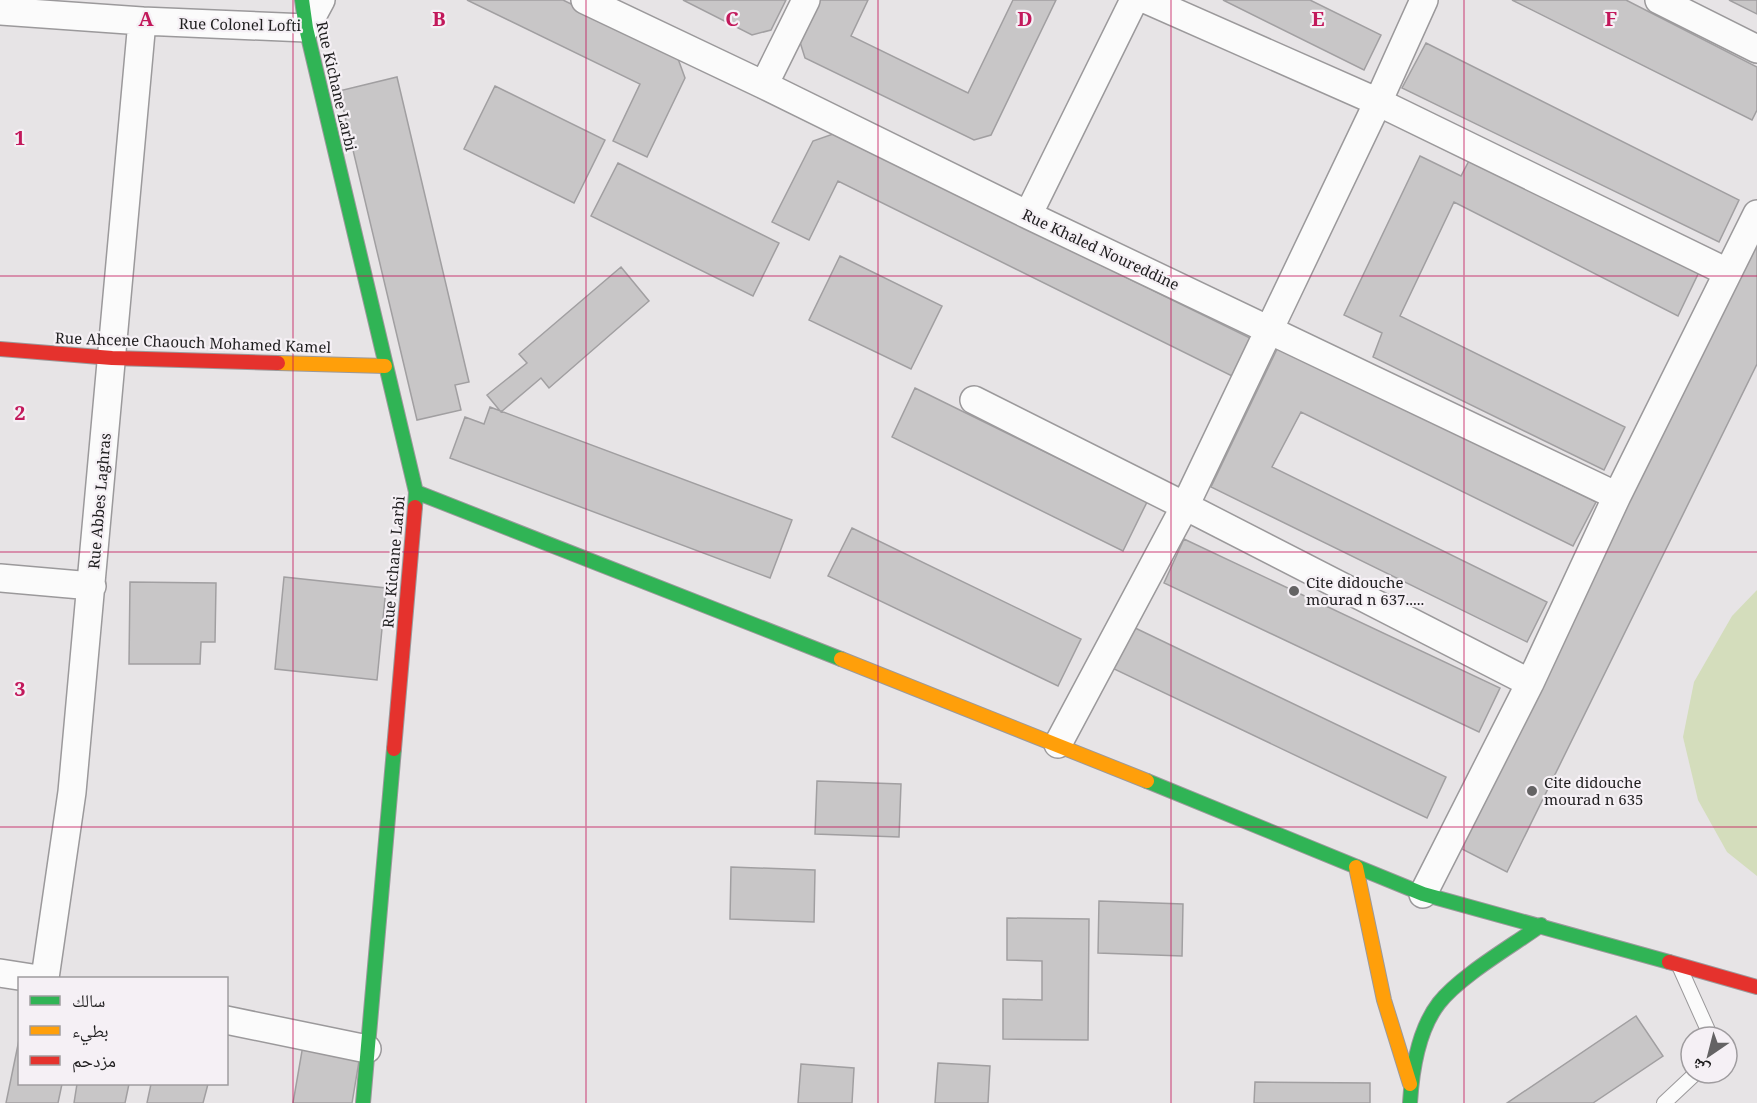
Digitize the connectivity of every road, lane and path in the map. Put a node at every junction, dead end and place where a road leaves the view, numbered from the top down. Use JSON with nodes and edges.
{"nodes":[{"id":1,"x":302,"y":0,"type":"edge"},
{"id":2,"x":321,"y":0,"type":"edge"},
{"id":3,"x":585,"y":0,"type":"edge"},
{"id":4,"x":806,"y":0,"type":"edge"},
{"id":5,"x":1134,"y":0,"type":"edge"},
{"id":6,"x":1147,"y":0,"type":"edge"},
{"id":7,"x":1424,"y":0,"type":"edge"},
{"id":8,"x":1659,"y":0,"type":"edge"},
{"id":9,"x":0,"y":12,"type":"edge"},
{"id":10,"x":141,"y":21,"type":"junction"},
{"id":11,"x":306,"y":28,"type":"junction"},
{"id":12,"x":1757,"y":50,"type":"edge"},
{"id":13,"x":764,"y":85,"type":"junction"},
{"id":14,"x":1378,"y":102,"type":"junction"},
{"id":15,"x":1757,"y":214,"type":"edge"},
{"id":16,"x":1028,"y":215,"type":"junction"},
{"id":17,"x":1727,"y":272,"type":"junction"},
{"id":18,"x":1270,"y":329,"type":"junction"},
{"id":19,"x":0,"y":349,"type":"edge"},
{"id":20,"x":112,"y":358,"type":"junction"},
{"id":21,"x":385,"y":366,"type":"junction"},
{"id":22,"x":974,"y":400,"type":"dead end"},
{"id":23,"x":416,"y":492,"type":"junction"},
{"id":24,"x":1617,"y":496,"type":"junction"},
{"id":25,"x":1185,"y":506,"type":"junction"},
{"id":26,"x":0,"y":578,"type":"edge"},
{"id":27,"x":92,"y":586,"type":"junction"},
{"id":28,"x":1530,"y":683,"type":"junction"},
{"id":29,"x":1058,"y":744,"type":"junction"},
{"id":30,"x":1356,"y":867,"type":"junction"},
{"id":31,"x":1423,"y":894,"type":"junction"},
{"id":32,"x":1541,"y":925,"type":"junction"},
{"id":33,"x":1679,"y":964,"type":"junction"},
{"id":34,"x":0,"y":973,"type":"edge"},
{"id":35,"x":26,"y":977,"type":"edge"},
{"id":36,"x":45,"y":977,"type":"edge"},
{"id":37,"x":1757,"y":987,"type":"edge"},
{"id":38,"x":228,"y":1020,"type":"edge"},
{"id":39,"x":1706,"y":1025,"type":"edge"},
{"id":40,"x":367,"y":1049,"type":"junction"},
{"id":41,"x":1683,"y":1085,"type":"edge"},
{"id":42,"x":1411,"y":1086,"type":"junction"},
{"id":43,"x":363,"y":1103,"type":"edge"},
{"id":44,"x":1410,"y":1103,"type":"edge"},
{"id":45,"x":1664,"y":1103,"type":"edge"}],
"edges":[{"from":1,"to":11,"type":"street","name":"Rue Kichane Larbi"},
{"from":2,"to":11,"type":"street","name":"Rue Colonel Lofti"},
{"from":3,"to":13,"type":"street","name":"Rue Khaled Noureddine"},
{"from":4,"to":13,"type":"street"},
{"from":5,"to":16,"type":"street"},
{"from":6,"to":14,"type":"street"},
{"from":7,"to":14,"type":"street"},
{"from":8,"to":12,"type":"street"},
{"from":9,"to":10,"type":"street","name":"Rue Colonel Lofti"},
{"from":10,"to":11,"type":"street","name":"Rue Colonel Lofti"},
{"from":10,"to":20,"type":"street","name":"Rue Abbes Laghras"},
{"from":11,"to":21,"type":"street","name":"Rue Kichane Larbi"},
{"from":13,"to":16,"type":"street","name":"Rue Khaled Noureddine"},
{"from":14,"to":17,"type":"street"},
{"from":14,"to":18,"type":"street"},
{"from":15,"to":17,"type":"street"},
{"from":16,"to":18,"type":"street","name":"Rue Khaled Noureddine"},
{"from":17,"to":24,"type":"street"},
{"from":18,"to":24,"type":"street","name":"Rue Khaled Noureddine"},
{"from":18,"to":25,"type":"street"},
{"from":19,"to":20,"type":"street","name":"Rue Ahcene Chaouch Mohamed Kamel"},
{"from":20,"to":21,"type":"street","name":"Rue Ahcene Chaouch Mohamed Kamel"},
{"from":20,"to":27,"type":"street","name":"Rue Abbes Laghras"},
{"from":21,"to":23,"type":"street","name":"Rue Kichane Larbi"},
{"from":22,"to":25,"type":"street"},
{"from":23,"to":29,"type":"street"},
{"from":23,"to":40,"type":"street","name":"Rue Kichane Larbi"},
{"from":24,"to":28,"type":"street"},
{"from":25,"to":28,"type":"street"},
{"from":25,"to":29,"type":"street"},
{"from":26,"to":27,"type":"street"},
{"from":27,"to":36,"type":"street","name":"Rue Abbes Laghras"},
{"from":28,"to":31,"type":"street"},
{"from":29,"to":30,"type":"street"},
{"from":30,"to":31,"type":"street"},
{"from":30,"to":42,"type":"street"},
{"from":31,"to":32,"type":"street"},
{"from":32,"to":33,"type":"street"},
{"from":32,"to":42,"type":"street"},
{"from":33,"to":37,"type":"street"},
{"from":33,"to":39,"type":"lane"},
{"from":34,"to":35,"type":"street"},
{"from":38,"to":40,"type":"street"},
{"from":40,"to":43,"type":"street","name":"Rue Kichane Larbi"},
{"from":41,"to":45,"type":"lane"},
{"from":42,"to":44,"type":"street"}]}
